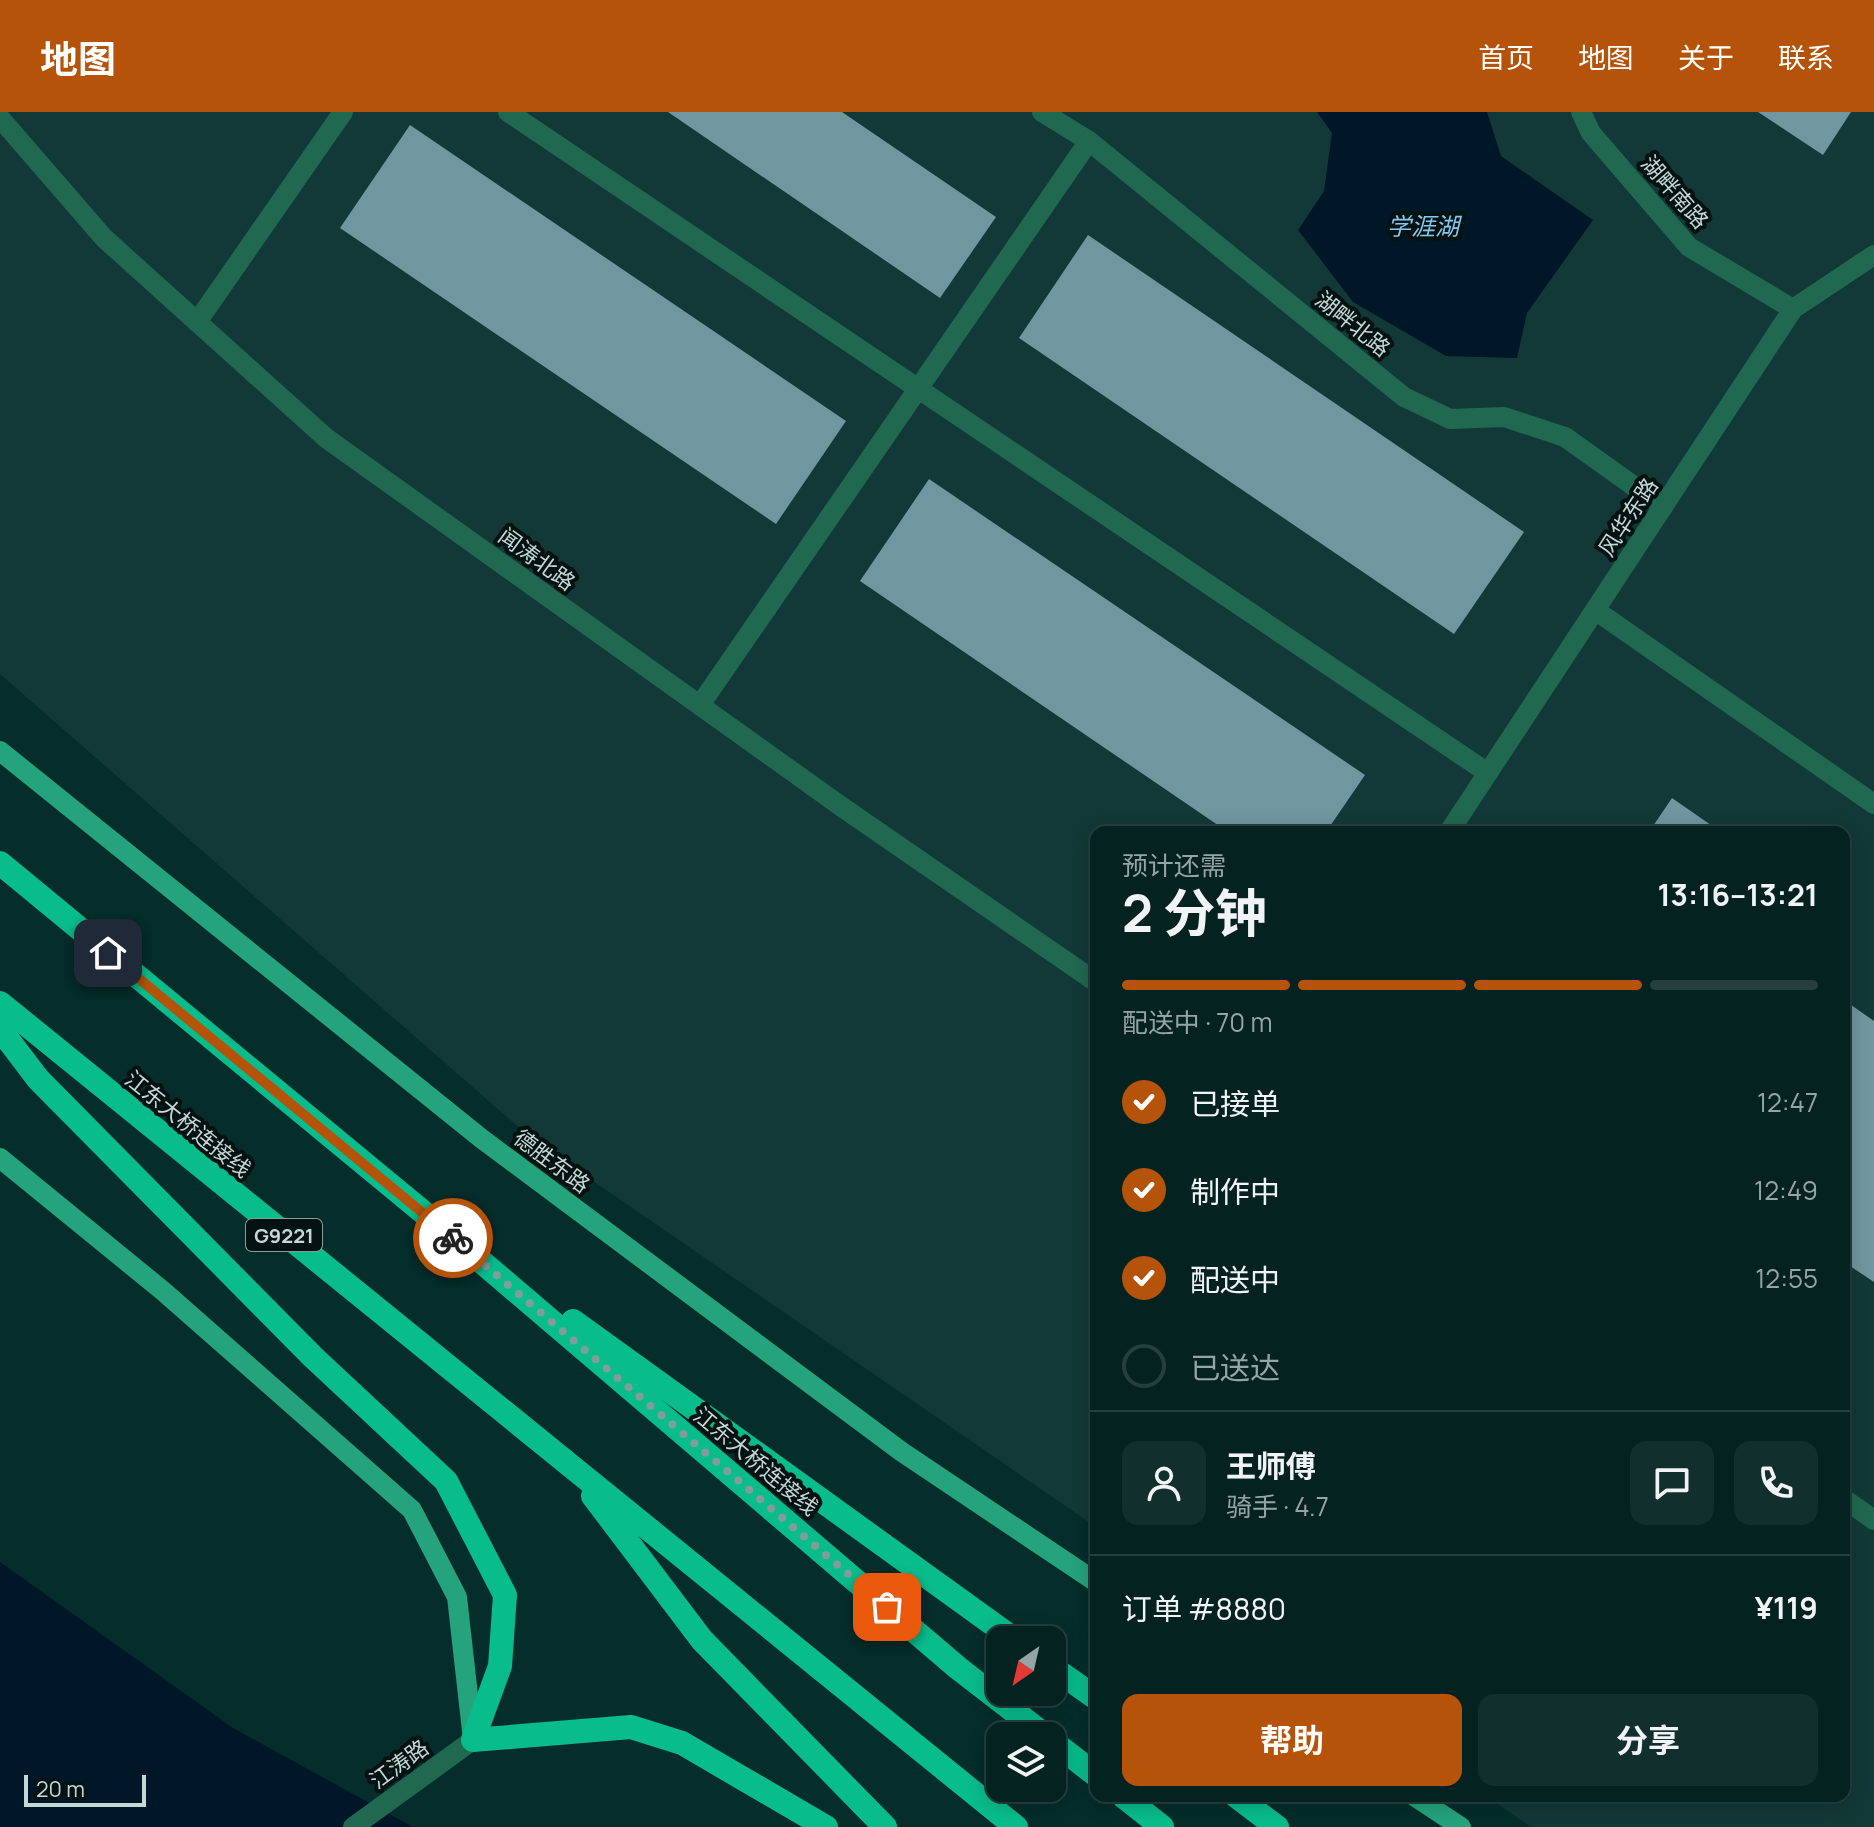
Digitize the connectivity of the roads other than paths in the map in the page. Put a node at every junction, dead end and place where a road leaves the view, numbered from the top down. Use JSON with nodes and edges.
{"nodes":[{"id":1,"x":343,"y":112,"type":"edge"},
{"id":2,"x":508,"y":112,"type":"edge"},
{"id":3,"x":1042,"y":112,"type":"edge"},
{"id":4,"x":1581,"y":112,"type":"edge"},
{"id":5,"x":0,"y":118,"type":"edge"},
{"id":6,"x":1089,"y":141,"type":"junction"},
{"id":7,"x":1874,"y":255,"type":"edge"},
{"id":8,"x":1793,"y":309,"type":"junction"},
{"id":9,"x":197,"y":322,"type":"junction"},
{"id":10,"x":918,"y":388,"type":"junction"},
{"id":11,"x":1663,"y":507,"type":"junction"},
{"id":12,"x":1595,"y":610,"type":"junction"},
{"id":13,"x":700,"y":705,"type":"junction"},
{"id":14,"x":0,"y":751,"type":"edge"},
{"id":15,"x":1488,"y":773,"type":"junction"},
{"id":16,"x":1874,"y":804,"type":"edge"},
{"id":17,"x":1453,"y":826,"type":"edge"},
{"id":18,"x":0,"y":863,"type":"edge"},
{"id":19,"x":1090,"y":978,"type":"edge"},
{"id":20,"x":0,"y":1003,"type":"edge"},
{"id":21,"x":0,"y":1029,"type":"edge"},
{"id":22,"x":0,"y":1158,"type":"edge"},
{"id":23,"x":435,"y":1222,"type":"junction"},
{"id":24,"x":570,"y":1465,"type":"junction"},
{"id":25,"x":1850,"y":1503,"type":"edge"},
{"id":26,"x":1874,"y":1520,"type":"edge"},
{"id":27,"x":1090,"y":1578,"type":"edge"},
{"id":28,"x":996,"y":1626,"type":"edge"},
{"id":29,"x":1066,"y":1677,"type":"edge"},
{"id":30,"x":1090,"y":1694,"type":"edge"},
{"id":31,"x":1028,"y":1722,"type":"edge"},
{"id":32,"x":473,"y":1740,"type":"junction"},
{"id":33,"x":1066,"y":1752,"type":"edge"},
{"id":34,"x":1090,"y":1770,"type":"edge"},
{"id":35,"x":1131,"y":1802,"type":"edge"},
{"id":36,"x":1244,"y":1802,"type":"edge"},
{"id":37,"x":1423,"y":1802,"type":"edge"},
{"id":38,"x":353,"y":1827,"type":"edge"},
{"id":39,"x":826,"y":1827,"type":"edge"},
{"id":40,"x":885,"y":1827,"type":"edge"},
{"id":41,"x":1016,"y":1827,"type":"edge"},
{"id":42,"x":1162,"y":1827,"type":"edge"},
{"id":43,"x":1277,"y":1827,"type":"edge"},
{"id":44,"x":1461,"y":1827,"type":"edge"}],
"edges":[{"from":1,"to":9,"type":"street"},
{"from":2,"to":10,"type":"street"},
{"from":3,"to":6,"type":"street","name":"湖畔北路"},
{"from":4,"to":8,"type":"street","name":"湖畔南路"},
{"from":5,"to":9,"type":"street","name":"闻涛北路"},
{"from":6,"to":10,"type":"street"},
{"from":6,"to":11,"type":"street","name":"湖畔北路"},
{"from":7,"to":8,"type":"street","name":"风华东路"},
{"from":8,"to":11,"type":"street","name":"风华东路"},
{"from":9,"to":13,"type":"street","name":"闻涛北路"},
{"from":10,"to":13,"type":"street"},
{"from":10,"to":15,"type":"street"},
{"from":11,"to":12,"type":"street","name":"风华东路"},
{"from":12,"to":15,"type":"street","name":"风华东路"},
{"from":12,"to":16,"type":"street"},
{"from":13,"to":19,"type":"street","name":"闻涛北路"},
{"from":14,"to":27,"type":"main road","name":"德胜东路"},
{"from":15,"to":17,"type":"street","name":"风华东路"},
{"from":18,"to":23,"type":"highway","name":"江东大桥连接线"},
{"from":20,"to":24,"type":"highway","name":"江东大桥连接线","number":"G9221"},
{"from":21,"to":32,"type":"highway"},
{"from":22,"to":32,"type":"main road"},
{"from":23,"to":28,"type":"highway","name":"江东大桥连接线"},
{"from":23,"to":31,"type":"highway","name":"江东大桥连接线"},
{"from":24,"to":40,"type":"highway","name":"江东大桥连接线"},
{"from":24,"to":41,"type":"highway","name":"江东大桥连接线","number":"G9221"},
{"from":25,"to":26,"type":"street"},
{"from":29,"to":30,"type":"highway"},
{"from":32,"to":38,"type":"street","name":"江涛路"},
{"from":32,"to":39,"type":"highway"},
{"from":33,"to":34,"type":"highway"},
{"from":35,"to":42,"type":"highway"},
{"from":36,"to":43,"type":"highway"},
{"from":37,"to":44,"type":"main road"}]}
